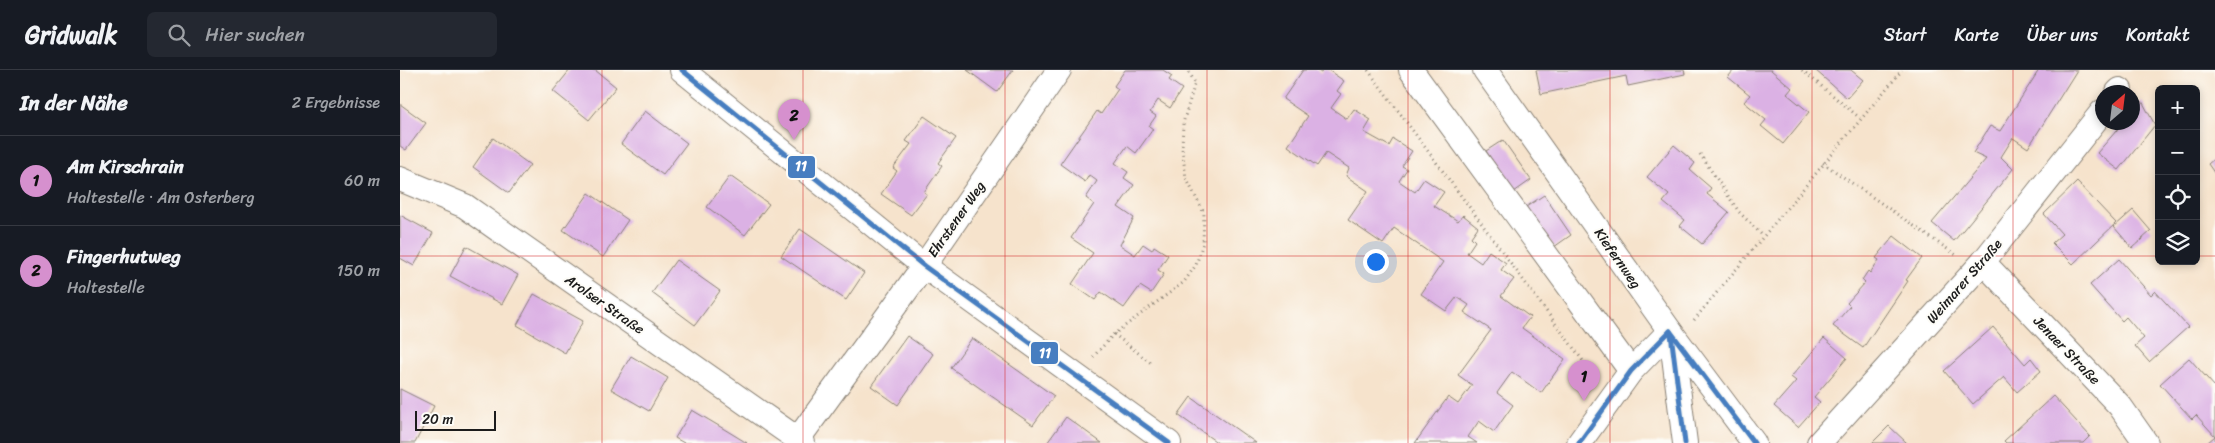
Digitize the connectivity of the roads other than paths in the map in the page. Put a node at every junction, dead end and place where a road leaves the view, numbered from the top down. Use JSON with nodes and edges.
{"nodes":[{"id":1,"x":682,"y":70,"type":"edge"},
{"id":2,"x":1059,"y":70,"type":"edge"},
{"id":3,"x":1411,"y":70,"type":"edge"},
{"id":4,"x":1485,"y":70,"type":"edge"},
{"id":5,"x":2095,"y":121,"type":"edge"},
{"id":6,"x":400,"y":179,"type":"edge"},
{"id":7,"x":1983,"y":262,"type":"junction"},
{"id":8,"x":924,"y":266,"type":"junction"},
{"id":9,"x":1670,"y":331,"type":"junction"},
{"id":10,"x":1631,"y":371,"type":"junction"},
{"id":11,"x":801,"y":441,"type":"edge"},
{"id":12,"x":1169,"y":443,"type":"edge"},
{"id":13,"x":1579,"y":443,"type":"edge"},
{"id":14,"x":1685,"y":443,"type":"edge"},
{"id":15,"x":1754,"y":443,"type":"edge"},
{"id":16,"x":1819,"y":443,"type":"edge"},
{"id":17,"x":2146,"y":443,"type":"edge"}],
"edges":[{"from":1,"to":8,"type":"street"},
{"from":2,"to":8,"type":"street","name":"Ehrstener Weg"},
{"from":3,"to":10,"type":"street"},
{"from":4,"to":9,"type":"street","name":"Kiefernweg"},
{"from":5,"to":7,"type":"street","name":"Weimarer Straße"},
{"from":6,"to":11,"type":"street","name":"Arolser Straße"},
{"from":7,"to":16,"type":"street","name":"Weimarer Straße"},
{"from":7,"to":17,"type":"street","name":"Jenaer Straße"},
{"from":8,"to":11,"type":"street","name":"Ehrstener Weg"},
{"from":8,"to":12,"type":"street"},
{"from":9,"to":10,"type":"street"},
{"from":9,"to":14,"type":"street"},
{"from":9,"to":15,"type":"street","name":"Kiefernweg"},
{"from":10,"to":13,"type":"street"}]}
